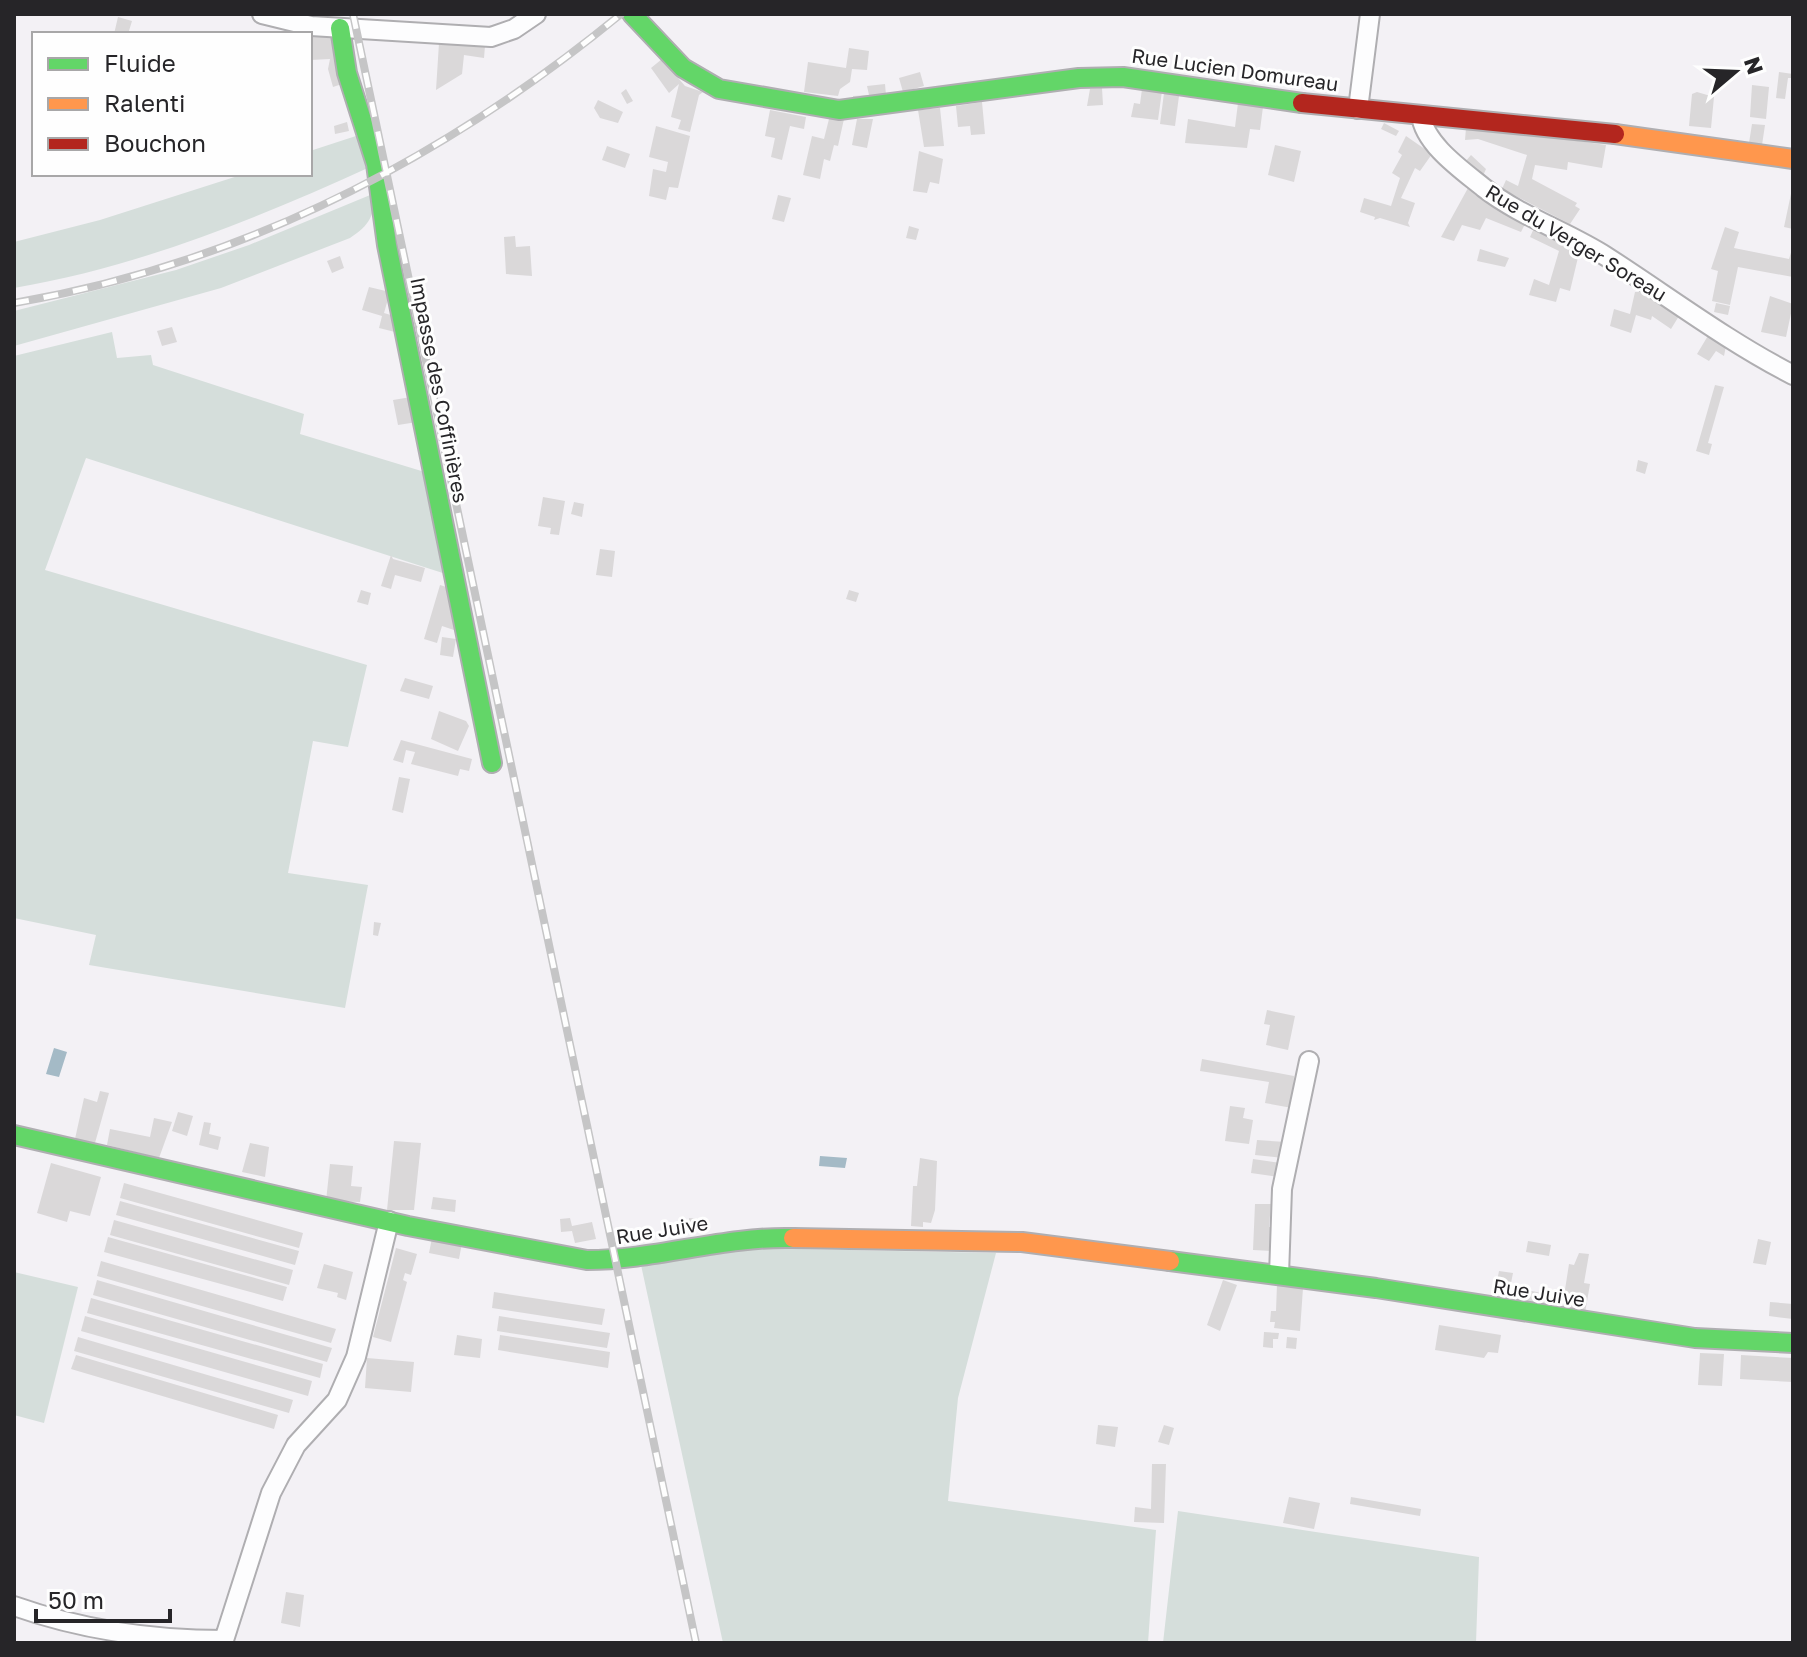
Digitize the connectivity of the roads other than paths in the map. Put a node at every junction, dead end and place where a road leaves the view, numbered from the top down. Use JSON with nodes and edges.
{"nodes":[{"id":1,"x":262,"y":14,"type":"edge"},
{"id":2,"x":536,"y":14,"type":"edge"},
{"id":3,"x":632,"y":14,"type":"edge"},
{"id":4,"x":1370,"y":14,"type":"edge"},
{"id":5,"x":340,"y":28,"type":"junction"},
{"id":6,"x":1358,"y":109,"type":"junction"},
{"id":7,"x":1421,"y":115,"type":"junction"},
{"id":8,"x":1793,"y":159,"type":"edge"},
{"id":9,"x":1793,"y":375,"type":"edge"},
{"id":10,"x":492,"y":763,"type":"dead end"},
{"id":11,"x":1309,"y":1061,"type":"dead end"},
{"id":12,"x":14,"y":1135,"type":"edge"},
{"id":13,"x":389,"y":1221,"type":"junction"},
{"id":14,"x":1279,"y":1275,"type":"junction"},
{"id":15,"x":1793,"y":1343,"type":"edge"},
{"id":16,"x":14,"y":1606,"type":"edge"}],
"edges":[{"from":1,"to":5,"type":"street"},
{"from":2,"to":5,"type":"street"},
{"from":3,"to":6,"type":"street","name":"Rue Lucien Domureau"},
{"from":4,"to":6,"type":"street"},
{"from":5,"to":10,"type":"street","name":"Impasse des Coffinières"},
{"from":6,"to":7,"type":"street","name":"Rue Lucien Domureau"},
{"from":7,"to":8,"type":"street","name":"Rue Lucien Domureau"},
{"from":7,"to":9,"type":"street","name":"Rue du Verger Soreau"},
{"from":11,"to":14,"type":"street"},
{"from":12,"to":13,"type":"street","name":"Rue Juive"},
{"from":13,"to":14,"type":"street","name":"Rue Juive"},
{"from":13,"to":16,"type":"street"},
{"from":14,"to":15,"type":"street","name":"Rue Juive"}]}
